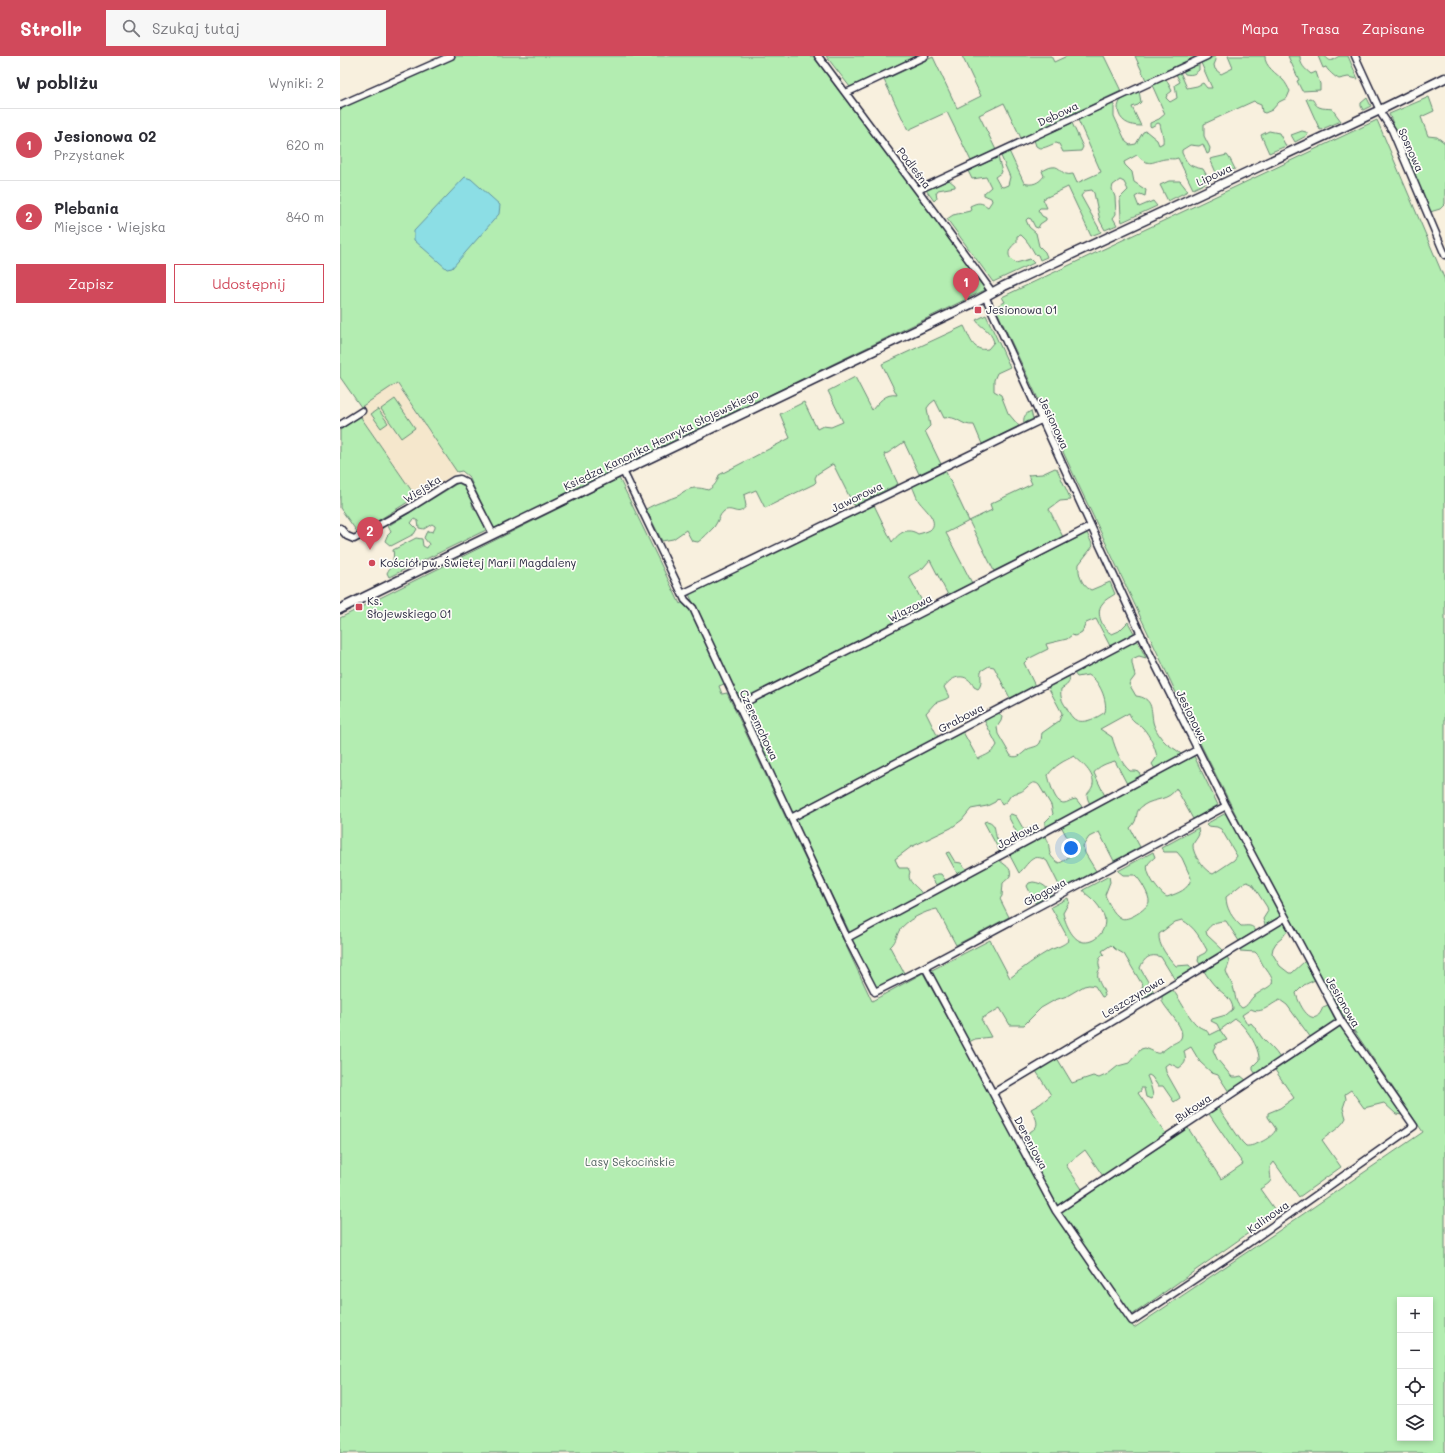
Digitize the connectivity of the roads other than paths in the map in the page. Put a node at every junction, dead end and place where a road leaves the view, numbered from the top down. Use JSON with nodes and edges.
{"nodes":[{"id":1,"x":451,"y":56,"type":"edge"},
{"id":2,"x":818,"y":56,"type":"edge"},
{"id":3,"x":925,"y":56,"type":"edge"},
{"id":4,"x":1207,"y":56,"type":"edge"},
{"id":5,"x":1355,"y":56,"type":"edge"},
{"id":6,"x":441,"y":58,"type":"edge"},
{"id":7,"x":1445,"y":78,"type":"edge"},
{"id":8,"x":846,"y":93,"type":"junction"},
{"id":9,"x":340,"y":105,"type":"edge"},
{"id":10,"x":1380,"y":110,"type":"junction"},
{"id":11,"x":918,"y":190,"type":"junction"},
{"id":12,"x":1445,"y":255,"type":"edge"},
{"id":13,"x":992,"y":292,"type":"junction"},
{"id":14,"x":984,"y":296,"type":"junction"},
{"id":15,"x":362,"y":411,"type":"dead end"},
{"id":16,"x":1041,"y":420,"type":"junction"},
{"id":17,"x":340,"y":426,"type":"edge"},
{"id":18,"x":623,"y":470,"type":"junction"},
{"id":19,"x":1090,"y":527,"type":"junction"},
{"id":20,"x":340,"y":528,"type":"edge"},
{"id":21,"x":493,"y":534,"type":"junction"},
{"id":22,"x":682,"y":594,"type":"junction"},
{"id":23,"x":340,"y":609,"type":"edge"},
{"id":24,"x":1141,"y":634,"type":"junction"},
{"id":25,"x":738,"y":706,"type":"junction"},
{"id":26,"x":1197,"y":750,"type":"junction"},
{"id":27,"x":1226,"y":806,"type":"junction"},
{"id":28,"x":791,"y":818,"type":"junction"},
{"id":29,"x":1285,"y":918,"type":"junction"},
{"id":30,"x":848,"y":938,"type":"junction"},
{"id":31,"x":925,"y":968,"type":"junction"},
{"id":32,"x":874,"y":991,"type":"joint"},
{"id":33,"x":1341,"y":1021,"type":"junction"},
{"id":34,"x":992,"y":1093,"type":"junction"},
{"id":35,"x":1414,"y":1126,"type":"joint"},
{"id":36,"x":1056,"y":1211,"type":"junction"},
{"id":37,"x":1132,"y":1322,"type":"joint"}],
"edges":[{"from":1,"to":6,"type":"street"},
{"from":2,"to":8,"type":"street","name":"Podleśna"},
{"from":3,"to":8,"type":"street"},
{"from":4,"to":11,"type":"street","name":"Dębowa"},
{"from":5,"to":10,"type":"street","name":"Sosnowa"},
{"from":6,"to":9,"type":"street"},
{"from":7,"to":10,"type":"street","name":"Lipowa"},
{"from":8,"to":11,"type":"street","name":"Podleśna"},
{"from":10,"to":12,"type":"street","name":"Sosnowa"},
{"from":10,"to":13,"type":"street","name":"Lipowa"},
{"from":11,"to":13,"type":"street","name":"Podleśna"},
{"from":13,"to":14,"type":"street","name":"Księdza Kanonika Henryka Słojewskiego"},
{"from":14,"to":16,"type":"street","name":"Jesionowa"},
{"from":14,"to":18,"type":"street","name":"Księdza Kanonika Henryka Słojewskiego"},
{"from":15,"to":17,"type":"street"},
{"from":16,"to":19,"type":"street","name":"Jesionowa"},
{"from":16,"to":22,"type":"street","name":"Jaworowa"},
{"from":18,"to":21,"type":"street","name":"Księdza Kanonika Henryka Słojewskiego"},
{"from":18,"to":22,"type":"street","name":"Czeremchowa"},
{"from":19,"to":24,"type":"street","name":"Jesionowa"},
{"from":19,"to":25,"type":"street","name":"Wiązowa"},
{"from":20,"to":21,"type":"street","name":"Wiejska"},
{"from":21,"to":23,"type":"street","name":"Księdza Kanonika Henryka Słojewskiego"},
{"from":22,"to":25,"type":"street","name":"Czeremchowa"},
{"from":24,"to":26,"type":"street","name":"Jesionowa"},
{"from":24,"to":28,"type":"street","name":"Grabowa"},
{"from":25,"to":28,"type":"street","name":"Czeremchowa"},
{"from":26,"to":27,"type":"street","name":"Jesionowa"},
{"from":26,"to":30,"type":"street","name":"Jodłowa"},
{"from":27,"to":29,"type":"street","name":"Jesionowa"},
{"from":27,"to":31,"type":"street","name":"Głogowa"},
{"from":28,"to":30,"type":"street","name":"Czeremchowa"},
{"from":29,"to":33,"type":"street","name":"Jesionowa"},
{"from":29,"to":34,"type":"street","name":"Leszczynowa"},
{"from":30,"to":32,"type":"street","name":"Czeremchowa"},
{"from":31,"to":32,"type":"street","name":"Głogowa"},
{"from":31,"to":34,"type":"street","name":"Dereniowa"},
{"from":33,"to":35,"type":"street","name":"Jesionowa"},
{"from":33,"to":36,"type":"street","name":"Bukowa"},
{"from":34,"to":36,"type":"street","name":"Dereniowa"},
{"from":35,"to":37,"type":"street","name":"Kalinowa"},
{"from":36,"to":37,"type":"street","name":"Dereniowa"}]}
